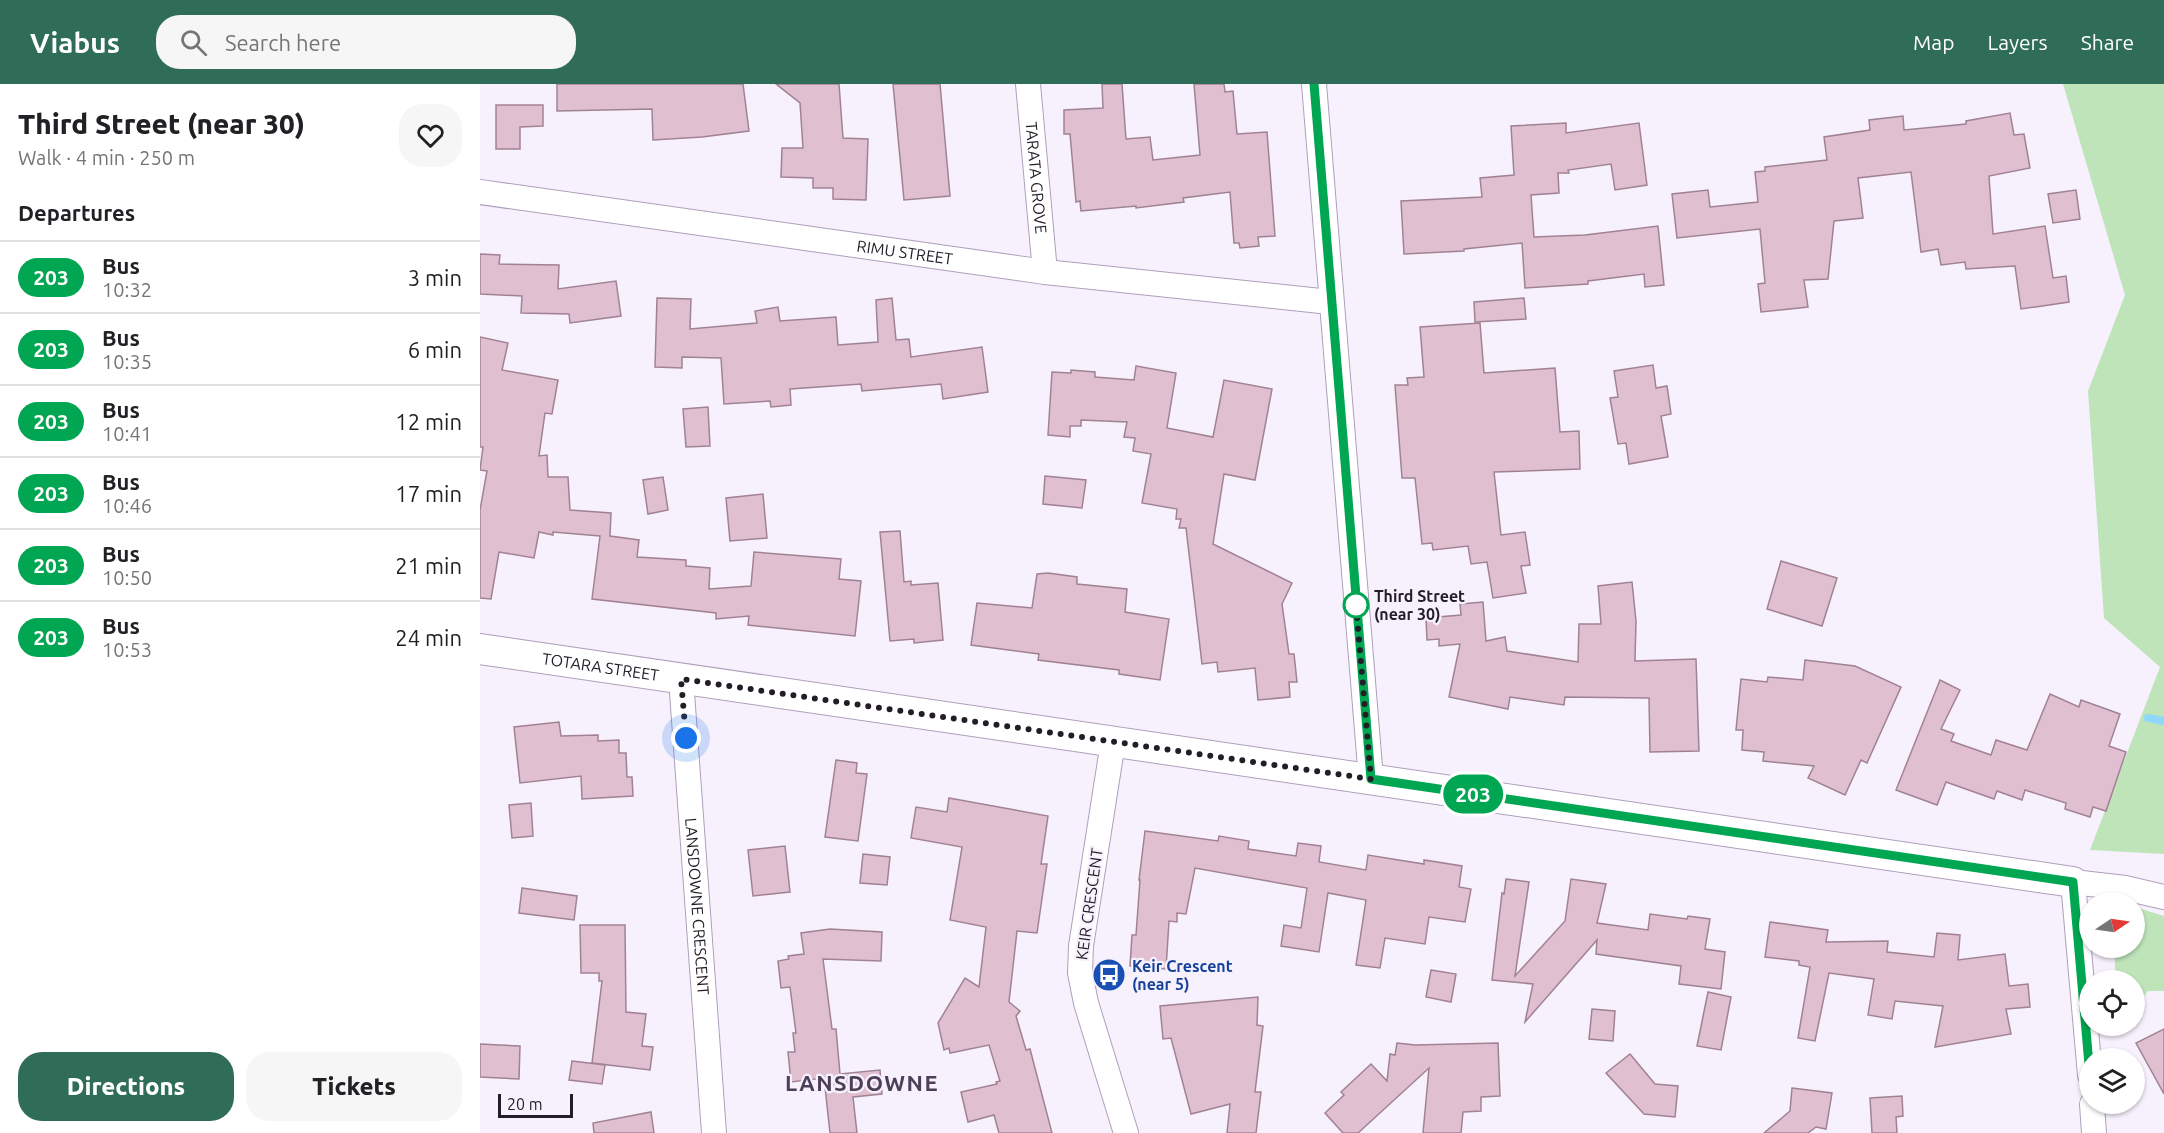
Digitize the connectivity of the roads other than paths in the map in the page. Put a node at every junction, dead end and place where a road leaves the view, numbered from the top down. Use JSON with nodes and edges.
{"nodes":[{"id":1,"x":1028,"y":84,"type":"edge"},
{"id":2,"x":1314,"y":84,"type":"edge"},
{"id":3,"x":480,"y":192,"type":"edge"},
{"id":4,"x":1045,"y":272,"type":"junction"},
{"id":5,"x":1330,"y":302,"type":"junction"},
{"id":6,"x":480,"y":649,"type":"edge"},
{"id":7,"x":681,"y":679,"type":"junction"},
{"id":8,"x":1113,"y":742,"type":"junction"},
{"id":9,"x":1371,"y":779,"type":"junction"},
{"id":10,"x":2073,"y":882,"type":"junction"},
{"id":11,"x":2164,"y":897,"type":"edge"},
{"id":12,"x":2088,"y":1048,"type":"edge"},
{"id":13,"x":2093,"y":1114,"type":"edge"},
{"id":14,"x":714,"y":1133,"type":"edge"},
{"id":15,"x":1126,"y":1133,"type":"edge"},
{"id":16,"x":2094,"y":1133,"type":"edge"}],
"edges":[{"from":1,"to":4,"type":"street","name":"TARATA GROVE"},
{"from":2,"to":5,"type":"street"},
{"from":3,"to":4,"type":"street","name":"RIMU STREET"},
{"from":4,"to":5,"type":"street","name":"RIMU STREET"},
{"from":5,"to":9,"type":"street"},
{"from":6,"to":7,"type":"street","name":"TOTARA STREET"},
{"from":7,"to":8,"type":"street","name":"TOTARA STREET"},
{"from":7,"to":14,"type":"street","name":"LANSDOWNE CRESCENT"},
{"from":8,"to":9,"type":"street","name":"TOTARA STREET"},
{"from":8,"to":15,"type":"street","name":"KEIR CRESCENT"},
{"from":9,"to":10,"type":"street","name":"TOTARA STREET"},
{"from":10,"to":11,"type":"street"},
{"from":10,"to":12,"type":"street"},
{"from":13,"to":16,"type":"street"}]}
